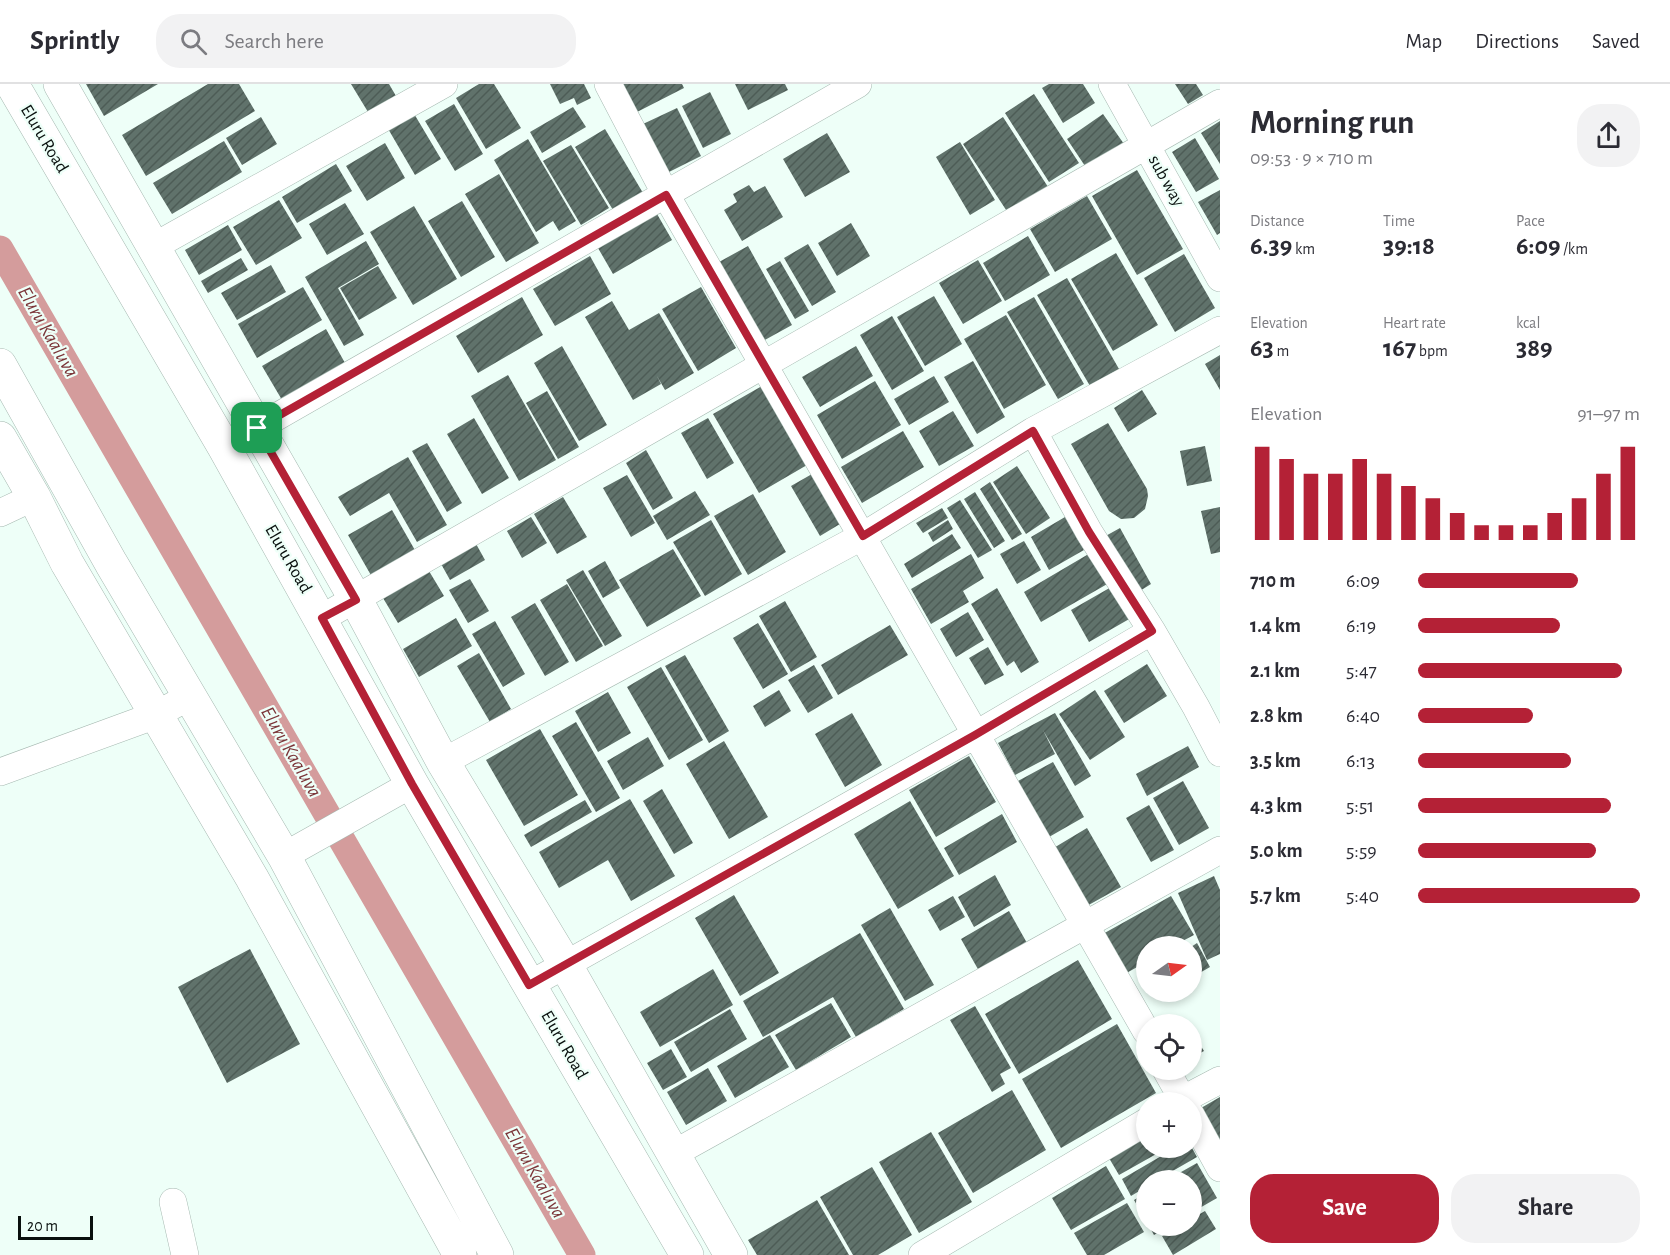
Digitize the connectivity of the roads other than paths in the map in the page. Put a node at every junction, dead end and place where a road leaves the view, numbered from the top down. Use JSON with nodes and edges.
{"nodes":[{"id":1,"x":12,"y":84,"type":"edge"},
{"id":2,"x":60,"y":84,"type":"edge"},
{"id":3,"x":444,"y":84,"type":"edge"},
{"id":4,"x":608,"y":84,"type":"edge"},
{"id":5,"x":858,"y":84,"type":"edge"},
{"id":6,"x":1112,"y":84,"type":"edge"},
{"id":7,"x":1220,"y":103,"type":"edge"},
{"id":8,"x":1146,"y":146,"type":"junction"},
{"id":9,"x":666,"y":195,"type":"junction"},
{"id":10,"x":153,"y":247,"type":"junction"},
{"id":11,"x":1220,"y":278,"type":"edge"},
{"id":12,"x":1220,"y":330,"type":"edge"},
{"id":13,"x":0,"y":365,"type":"edge"},
{"id":14,"x":765,"y":365,"type":"junction"},
{"id":15,"x":257,"y":428,"type":"junction"},
{"id":16,"x":1033,"y":431,"type":"junction"},
{"id":17,"x":0,"y":438,"type":"edge"},
{"id":18,"x":34,"y":497,"type":"junction"},
{"id":19,"x":0,"y":513,"type":"edge"},
{"id":20,"x":863,"y":536,"type":"junction"},
{"id":21,"x":356,"y":600,"type":"junction"},
{"id":22,"x":322,"y":618,"type":"junction"},
{"id":23,"x":1152,"y":631,"type":"junction"},
{"id":24,"x":190,"y":696,"type":"junction"},
{"id":25,"x":156,"y":715,"type":"junction"},
{"id":26,"x":975,"y":735,"type":"junction"},
{"id":27,"x":1220,"y":753,"type":"edge"},
{"id":28,"x":443,"y":762,"type":"junction"},
{"id":29,"x":0,"y":772,"type":"edge"},
{"id":30,"x":399,"y":792,"type":"junction"},
{"id":31,"x":1220,"y":850,"type":"edge"},
{"id":32,"x":284,"y":856,"type":"junction"},
{"id":33,"x":1085,"y":924,"type":"junction"},
{"id":34,"x":565,"y":964,"type":"junction"},
{"id":35,"x":529,"y":985,"type":"junction"},
{"id":36,"x":1137,"y":1014,"type":"edge"},
{"id":37,"x":1220,"y":1080,"type":"edge"},
{"id":38,"x":1202,"y":1092,"type":"edge"},
{"id":39,"x":1136,"y":1128,"type":"edge"},
{"id":40,"x":1202,"y":1136,"type":"edge"},
{"id":41,"x":673,"y":1154,"type":"junction"},
{"id":42,"x":1220,"y":1168,"type":"edge"},
{"id":43,"x":172,"y":1202,"type":"dead end"},
{"id":44,"x":185,"y":1255,"type":"edge"},
{"id":45,"x":460,"y":1255,"type":"edge"},
{"id":46,"x":497,"y":1255,"type":"edge"},
{"id":47,"x":687,"y":1255,"type":"edge"},
{"id":48,"x":731,"y":1255,"type":"edge"},
{"id":49,"x":921,"y":1255,"type":"edge"}],
"edges":[{"from":1,"to":22,"type":"main road","name":"Eluru Road"},
{"from":2,"to":10,"type":"main road"},
{"from":3,"to":10,"type":"street"},
{"from":4,"to":9,"type":"street"},
{"from":5,"to":9,"type":"street"},
{"from":6,"to":8,"type":"street","name":"sub way"},
{"from":7,"to":8,"type":"street"},
{"from":8,"to":11,"type":"street","name":"sub way"},
{"from":8,"to":14,"type":"street"},
{"from":9,"to":14,"type":"street"},
{"from":9,"to":15,"type":"street"},
{"from":10,"to":15,"type":"main road"},
{"from":12,"to":16,"type":"street"},
{"from":13,"to":24,"type":"main road"},
{"from":14,"to":20,"type":"street"},
{"from":14,"to":21,"type":"street"},
{"from":15,"to":21,"type":"main road"},
{"from":16,"to":20,"type":"street"},
{"from":16,"to":23,"type":"street"},
{"from":17,"to":18,"type":"main road"},
{"from":18,"to":19,"type":"street"},
{"from":18,"to":25,"type":"main road"},
{"from":20,"to":26,"type":"street"},
{"from":20,"to":28,"type":"street"},
{"from":21,"to":22,"type":"street"},
{"from":21,"to":28,"type":"main road"},
{"from":22,"to":30,"type":"main road","name":"Eluru Road"},
{"from":23,"to":26,"type":"street"},
{"from":23,"to":27,"type":"street"},
{"from":24,"to":25,"type":"street"},
{"from":24,"to":32,"type":"main road"},
{"from":25,"to":29,"type":"street"},
{"from":25,"to":45,"type":"main road"},
{"from":26,"to":33,"type":"street"},
{"from":26,"to":34,"type":"street"},
{"from":28,"to":34,"type":"main road"},
{"from":30,"to":32,"type":"street"},
{"from":30,"to":35,"type":"main road","name":"Eluru Road"},
{"from":31,"to":33,"type":"street"},
{"from":32,"to":46,"type":"main road"},
{"from":33,"to":36,"type":"street"},
{"from":33,"to":41,"type":"street"},
{"from":34,"to":35,"type":"street"},
{"from":34,"to":41,"type":"main road"},
{"from":35,"to":47,"type":"main road","name":"Eluru Road"},
{"from":37,"to":38,"type":"street"},
{"from":39,"to":49,"type":"street"},
{"from":40,"to":42,"type":"street"},
{"from":41,"to":48,"type":"main road"},
{"from":43,"to":44,"type":"street"}]}
